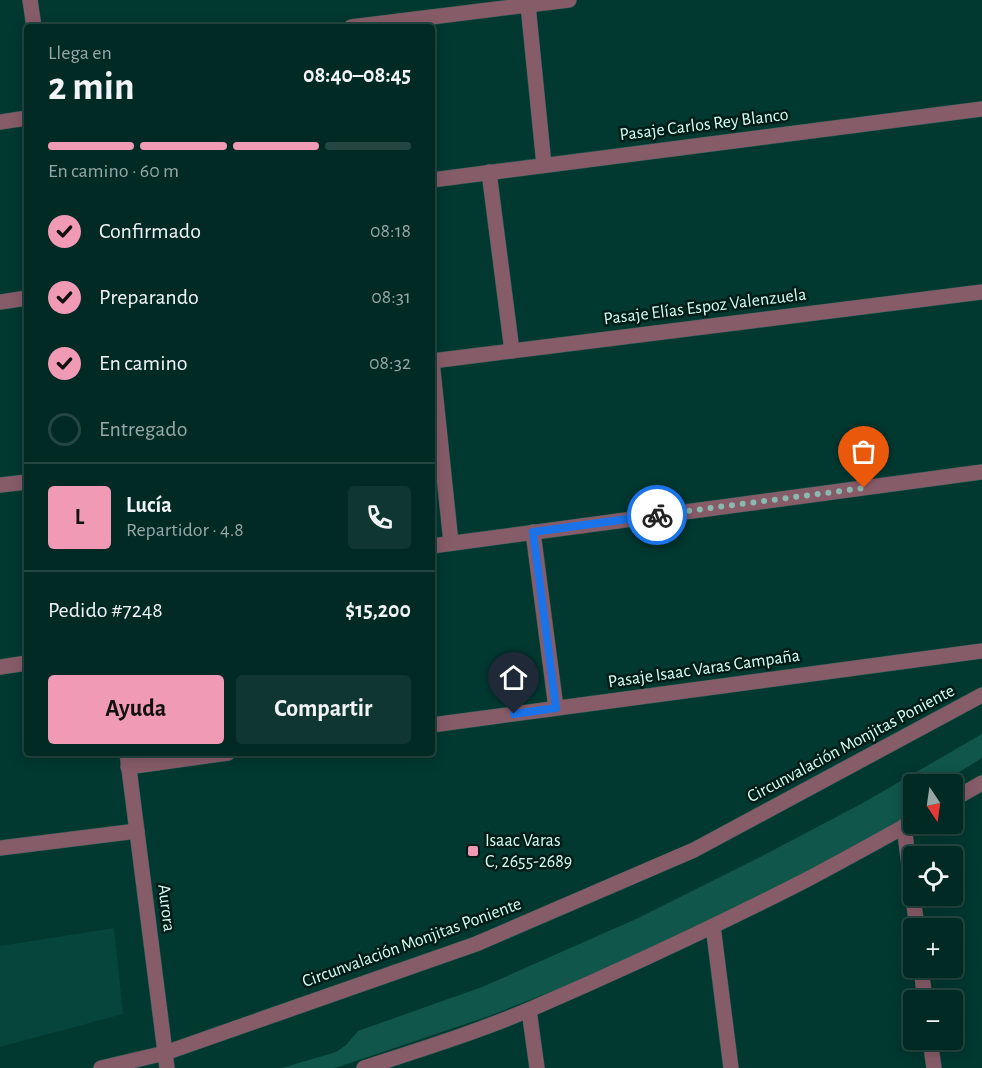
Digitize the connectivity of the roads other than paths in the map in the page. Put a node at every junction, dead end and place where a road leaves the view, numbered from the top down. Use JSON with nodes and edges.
{"nodes":[{"id":1,"x":30,"y":0,"type":"edge"},
{"id":2,"x":569,"y":0,"type":"edge"},
{"id":3,"x":528,"y":5,"type":"junction"},
{"id":4,"x":460,"y":7,"type":"edge"},
{"id":5,"x":34,"y":24,"type":"edge"},
{"id":6,"x":367,"y":24,"type":"edge"},
{"id":7,"x":982,"y":109,"type":"edge"},
{"id":8,"x":24,"y":118,"type":"edge"},
{"id":9,"x":0,"y":122,"type":"edge"},
{"id":10,"x":544,"y":165,"type":"junction"},
{"id":11,"x":489,"y":172,"type":"junction"},
{"id":12,"x":435,"y":180,"type":"edge"},
{"id":13,"x":982,"y":292,"type":"edge"},
{"id":14,"x":24,"y":298,"type":"edge"},
{"id":15,"x":0,"y":302,"type":"edge"},
{"id":16,"x":512,"y":351,"type":"junction"},
{"id":17,"x":435,"y":361,"type":"edge"},
{"id":18,"x":435,"y":390,"type":"edge"},
{"id":19,"x":982,"y":472,"type":"edge"},
{"id":20,"x":24,"y":482,"type":"edge"},
{"id":21,"x":0,"y":486,"type":"edge"},
{"id":22,"x":533,"y":532,"type":"junction"},
{"id":23,"x":451,"y":543,"type":"junction"},
{"id":24,"x":435,"y":546,"type":"edge"},
{"id":25,"x":982,"y":651,"type":"edge"},
{"id":26,"x":24,"y":663,"type":"edge"},
{"id":27,"x":0,"y":667,"type":"edge"},
{"id":28,"x":982,"y":696,"type":"edge"},
{"id":29,"x":556,"y":708,"type":"junction"},
{"id":30,"x":435,"y":725,"type":"edge"},
{"id":31,"x":185,"y":756,"type":"edge"},
{"id":32,"x":128,"y":760,"type":"edge"},
{"id":33,"x":982,"y":783,"type":"edge"},
{"id":34,"x":963,"y":794,"type":"edge"},
{"id":35,"x":903,"y":827,"type":"edge"},
{"id":36,"x":137,"y":831,"type":"junction"},
{"id":37,"x":910,"y":834,"type":"edge"},
{"id":38,"x":0,"y":848,"type":"edge"},
{"id":39,"x":915,"y":918,"type":"edge"},
{"id":40,"x":713,"y":926,"type":"junction"},
{"id":41,"x":529,"y":1010,"type":"junction"},
{"id":42,"x":931,"y":1050,"type":"edge"},
{"id":43,"x":166,"y":1060,"type":"edge"},
{"id":44,"x":101,"y":1068,"type":"edge"},
{"id":45,"x":364,"y":1068,"type":"edge"},
{"id":46,"x":537,"y":1068,"type":"edge"},
{"id":47,"x":731,"y":1068,"type":"edge"},
{"id":48,"x":934,"y":1068,"type":"edge"}],
"edges":[{"from":1,"to":5,"type":"street"},
{"from":2,"to":3,"type":"street"},
{"from":3,"to":4,"type":"street"},
{"from":3,"to":10,"type":"street"},
{"from":4,"to":6,"type":"street"},
{"from":7,"to":10,"type":"street","name":"Pasaje Carlos Rey Blanco"},
{"from":8,"to":9,"type":"street"},
{"from":10,"to":11,"type":"street","name":"Pasaje Carlos Rey Blanco"},
{"from":11,"to":12,"type":"street","name":"Pasaje Carlos Rey Blanco"},
{"from":11,"to":16,"type":"street"},
{"from":13,"to":16,"type":"street","name":"Pasaje Elías Espoz Valenzuela"},
{"from":14,"to":15,"type":"street"},
{"from":16,"to":17,"type":"street","name":"Pasaje Elías Espoz Valenzuela"},
{"from":18,"to":23,"type":"street"},
{"from":19,"to":22,"type":"street"},
{"from":20,"to":21,"type":"street"},
{"from":22,"to":23,"type":"street"},
{"from":22,"to":29,"type":"street"},
{"from":23,"to":24,"type":"street"},
{"from":25,"to":29,"type":"street","name":"Pasaje Isaac Varas Campaña"},
{"from":26,"to":27,"type":"street"},
{"from":28,"to":43,"type":"street","name":"Circunvalación Monjitas Poniente"},
{"from":29,"to":30,"type":"street","name":"Pasaje Isaac Varas Campaña"},
{"from":31,"to":32,"type":"street"},
{"from":32,"to":36,"type":"street","name":"Aurora"},
{"from":33,"to":34,"type":"street"},
{"from":35,"to":40,"type":"street"},
{"from":36,"to":38,"type":"street"},
{"from":36,"to":43,"type":"street","name":"Aurora"},
{"from":37,"to":39,"type":"street"},
{"from":40,"to":41,"type":"street"},
{"from":40,"to":47,"type":"street"},
{"from":41,"to":45,"type":"street"},
{"from":41,"to":46,"type":"street"},
{"from":42,"to":48,"type":"street"},
{"from":43,"to":44,"type":"street","name":"Circunvalación Monjitas Poniente"}]}
